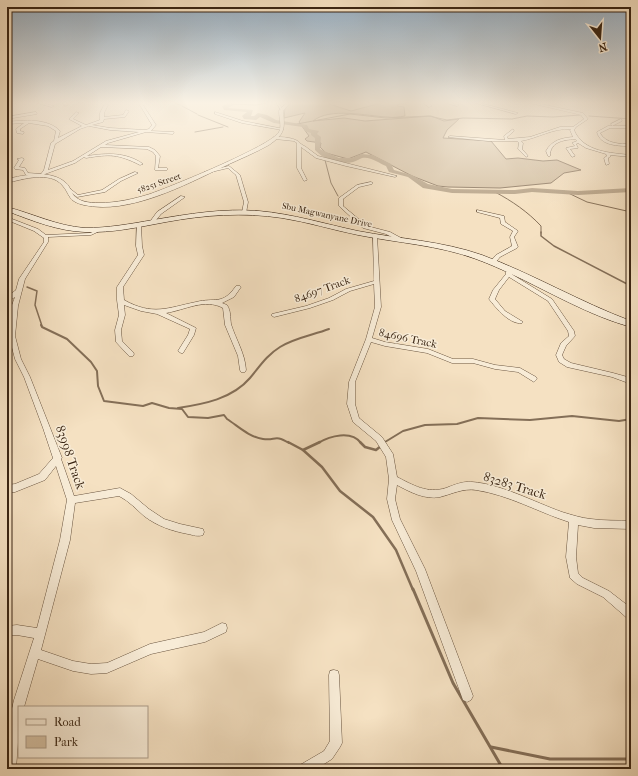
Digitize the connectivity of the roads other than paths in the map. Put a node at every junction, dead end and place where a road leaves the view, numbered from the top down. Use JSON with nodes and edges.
{"nodes":[{"id":1,"x":61,"y":138,"type":"edge"},
{"id":2,"x":120,"y":138,"type":"edge"},
{"id":3,"x":275,"y":138,"type":"edge"},
{"id":4,"x":277,"y":138,"type":"edge"},
{"id":5,"x":466,"y":138,"type":"edge"},
{"id":6,"x":529,"y":138,"type":"edge"},
{"id":7,"x":574,"y":138,"type":"edge"},
{"id":8,"x":575,"y":138,"type":"edge"},
{"id":9,"x":603,"y":138,"type":"edge"},
{"id":10,"x":476,"y":139,"type":"joint"},
{"id":11,"x":508,"y":140,"type":"joint"},
{"id":12,"x":518,"y":140,"type":"junction"},
{"id":13,"x":56,"y":141,"type":"joint"},
{"id":14,"x":578,"y":142,"type":"junction"},
{"id":15,"x":300,"y":145,"type":"junction"},
{"id":16,"x":631,"y":145,"type":"edge"},
{"id":17,"x":100,"y":146,"type":"junction"},
{"id":18,"x":607,"y":152,"type":"junction"},
{"id":19,"x":549,"y":155,"type":"dead end"},
{"id":20,"x":526,"y":156,"type":"dead end"},
{"id":21,"x":573,"y":156,"type":"dead end"},
{"id":22,"x":631,"y":156,"type":"edge"},
{"id":23,"x":84,"y":157,"type":"junction"},
{"id":24,"x":19,"y":159,"type":"dead end"},
{"id":25,"x":141,"y":164,"type":"dead end"},
{"id":26,"x":607,"y":164,"type":"dead end"},
{"id":27,"x":166,"y":169,"type":"dead end"},
{"id":28,"x":207,"y":172,"type":"junction"},
{"id":29,"x":136,"y":173,"type":"dead end"},
{"id":30,"x":43,"y":175,"type":"junction"},
{"id":31,"x":395,"y":176,"type":"dead end"},
{"id":32,"x":305,"y":180,"type":"dead end"},
{"id":33,"x":7,"y":181,"type":"edge"},
{"id":34,"x":371,"y":184,"type":"dead end"},
{"id":35,"x":67,"y":188,"type":"junction"},
{"id":36,"x":184,"y":197,"type":"dead end"},
{"id":37,"x":7,"y":208,"type":"edge"},
{"id":38,"x":479,"y":211,"type":"dead end"},
{"id":39,"x":244,"y":212,"type":"junction"},
{"id":40,"x":7,"y":218,"type":"edge"},
{"id":41,"x":151,"y":223,"type":"junction"},
{"id":42,"x":139,"y":225,"type":"junction"},
{"id":43,"x":100,"y":230,"type":"junction"},
{"id":44,"x":45,"y":235,"type":"junction"},
{"id":45,"x":375,"y":236,"type":"junction"},
{"id":46,"x":401,"y":240,"type":"junction"},
{"id":47,"x":493,"y":262,"type":"junction"},
{"id":48,"x":510,"y":272,"type":"junction"},
{"id":49,"x":376,"y":282,"type":"junction"},
{"id":50,"x":238,"y":287,"type":"dead end"},
{"id":51,"x":17,"y":292,"type":"junction"},
{"id":52,"x":7,"y":300,"type":"edge"},
{"id":53,"x":120,"y":300,"type":"junction"},
{"id":54,"x":216,"y":303,"type":"junction"},
{"id":55,"x":11,"y":308,"type":"edge"},
{"id":56,"x":158,"y":312,"type":"junction"},
{"id":57,"x":274,"y":315,"type":"dead end"},
{"id":58,"x":520,"y":322,"type":"dead end"},
{"id":59,"x":631,"y":324,"type":"edge"},
{"id":60,"x":369,"y":339,"type":"junction"},
{"id":61,"x":181,"y":351,"type":"dead end"},
{"id":62,"x":131,"y":354,"type":"dead end"},
{"id":63,"x":243,"y":370,"type":"dead end"},
{"id":64,"x":534,"y":379,"type":"dead end"},
{"id":65,"x":631,"y":381,"type":"edge"},
{"id":66,"x":58,"y":458,"type":"junction"},
{"id":67,"x":392,"y":479,"type":"junction"},
{"id":68,"x":7,"y":488,"type":"edge"},
{"id":69,"x":72,"y":500,"type":"junction"},
{"id":70,"x":574,"y":519,"type":"junction"},
{"id":71,"x":631,"y":525,"type":"edge"},
{"id":72,"x":200,"y":532,"type":"dead end"},
{"id":73,"x":631,"y":614,"type":"edge"},
{"id":74,"x":222,"y":628,"type":"dead end"},
{"id":75,"x":7,"y":632,"type":"edge"},
{"id":76,"x":41,"y":634,"type":"junction"},
{"id":77,"x":35,"y":653,"type":"junction"},
{"id":78,"x":334,"y":675,"type":"dead end"},
{"id":79,"x":467,"y":696,"type":"dead end"},
{"id":80,"x":19,"y":706,"type":"edge"},
{"id":81,"x":18,"y":708,"type":"edge"},
{"id":82,"x":10,"y":769,"type":"edge"},
{"id":83,"x":304,"y":769,"type":"edge"}],
"edges":[{"from":1,"to":13,"type":"street"},
{"from":2,"to":17,"type":"street"},
{"from":3,"to":28,"type":"street","name":"58251 Street"},
{"from":4,"to":15,"type":"street"},
{"from":5,"to":10,"type":"street"},
{"from":6,"to":12,"type":"street"},
{"from":7,"to":19,"type":"street"},
{"from":8,"to":14,"type":"street"},
{"from":9,"to":16,"type":"street"},
{"from":10,"to":11,"type":"street"},
{"from":11,"to":12,"type":"street"},
{"from":12,"to":20,"type":"street"},
{"from":13,"to":30,"type":"street"},
{"from":14,"to":18,"type":"street"},
{"from":14,"to":21,"type":"street"},
{"from":15,"to":31,"type":"street"},
{"from":15,"to":32,"type":"street"},
{"from":17,"to":23,"type":"street"},
{"from":17,"to":27,"type":"street"},
{"from":18,"to":22,"type":"street"},
{"from":18,"to":26,"type":"street"},
{"from":23,"to":25,"type":"street"},
{"from":23,"to":30,"type":"street"},
{"from":24,"to":30,"type":"street"},
{"from":28,"to":35,"type":"street","name":"58251 Street"},
{"from":28,"to":39,"type":"street"},
{"from":29,"to":35,"type":"street"},
{"from":30,"to":33,"type":"street","name":"58251 Street"},
{"from":30,"to":35,"type":"street","name":"58251 Street"},
{"from":34,"to":46,"type":"street"},
{"from":36,"to":41,"type":"street"},
{"from":37,"to":43,"type":"main road","name":"Sbu Magwanyane Drive"},
{"from":38,"to":47,"type":"street"},
{"from":39,"to":41,"type":"main road","name":"Sbu Magwanyane Drive"},
{"from":39,"to":45,"type":"main road","name":"Sbu Magwanyane Drive"},
{"from":40,"to":44,"type":"street"},
{"from":41,"to":42,"type":"main road","name":"Sbu Magwanyane Drive"},
{"from":42,"to":43,"type":"main road","name":"Sbu Magwanyane Drive"},
{"from":42,"to":53,"type":"street"},
{"from":43,"to":44,"type":"street"},
{"from":44,"to":51,"type":"street","name":"83998 Track"},
{"from":45,"to":46,"type":"main road","name":"Sbu Magwanyane Drive"},
{"from":45,"to":49,"type":"street"},
{"from":46,"to":47,"type":"main road","name":"Sbu Magwanyane Drive"},
{"from":47,"to":48,"type":"main road","name":"Sbu Magwanyane Drive"},
{"from":48,"to":58,"type":"street"},
{"from":48,"to":59,"type":"main road","name":"Sbu Magwanyane Drive"},
{"from":48,"to":65,"type":"street"},
{"from":49,"to":57,"type":"street","name":"84697 Track"},
{"from":49,"to":60,"type":"street"},
{"from":50,"to":54,"type":"street"},
{"from":51,"to":52,"type":"street"},
{"from":51,"to":55,"type":"street","name":"83998 Track"},
{"from":53,"to":56,"type":"street"},
{"from":53,"to":62,"type":"street"},
{"from":54,"to":56,"type":"street"},
{"from":54,"to":63,"type":"street"},
{"from":55,"to":66,"type":"street","name":"83998 Track"},
{"from":56,"to":61,"type":"street"},
{"from":60,"to":64,"type":"street","name":"84696 Track"},
{"from":60,"to":67,"type":"street"},
{"from":66,"to":68,"type":"street"},
{"from":66,"to":69,"type":"street","name":"83998 Track"},
{"from":67,"to":70,"type":"street","name":"83283 Track"},
{"from":67,"to":79,"type":"street"},
{"from":69,"to":72,"type":"street"},
{"from":69,"to":76,"type":"street","name":"83998 Track"},
{"from":70,"to":71,"type":"street","name":"83283 Track"},
{"from":70,"to":73,"type":"street"},
{"from":74,"to":77,"type":"street"},
{"from":75,"to":76,"type":"street"},
{"from":76,"to":77,"type":"street","name":"83998 Track"},
{"from":77,"to":80,"type":"street","name":"83998 Track"},
{"from":78,"to":83,"type":"street"},
{"from":81,"to":82,"type":"street","name":"83998 Track"}]}
